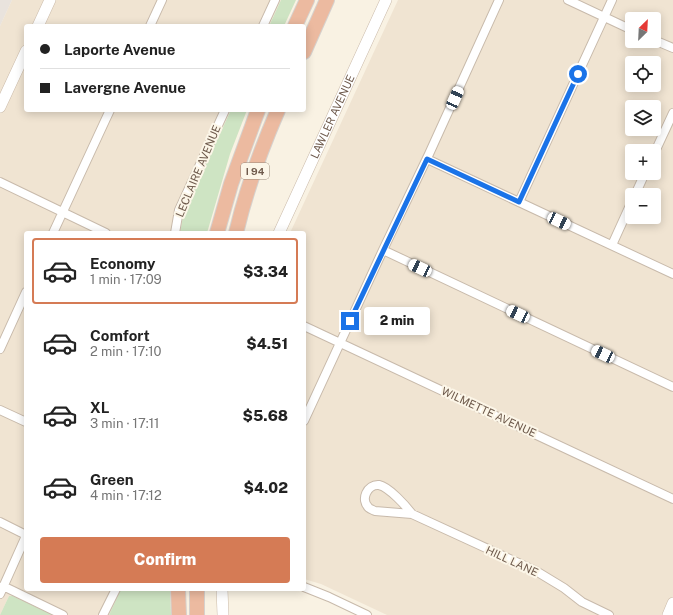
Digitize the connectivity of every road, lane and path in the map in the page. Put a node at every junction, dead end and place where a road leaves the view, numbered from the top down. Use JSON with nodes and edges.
{"nodes":[{"id":1,"x":50,"y":0,"type":"edge"},
{"id":2,"x":162,"y":0,"type":"edge"},
{"id":3,"x":275,"y":0,"type":"edge"},
{"id":4,"x":307,"y":0,"type":"edge"},
{"id":5,"x":327,"y":0,"type":"edge"},
{"id":6,"x":386,"y":0,"type":"edge"},
{"id":7,"x":499,"y":0,"type":"edge"},
{"id":8,"x":568,"y":0,"type":"edge"},
{"id":9,"x":612,"y":0,"type":"edge"},
{"id":10,"x":604,"y":17,"type":"junction"},
{"id":11,"x":39,"y":24,"type":"edge"},
{"id":12,"x":151,"y":24,"type":"edge"},
{"id":13,"x":264,"y":24,"type":"edge"},
{"id":14,"x":296,"y":24,"type":"edge"},
{"id":15,"x":625,"y":27,"type":"edge"},
{"id":16,"x":661,"y":43,"type":"edge"},
{"id":17,"x":306,"y":47,"type":"edge"},
{"id":18,"x":673,"y":48,"type":"edge"},
{"id":19,"x":24,"y":55,"type":"edge"},
{"id":20,"x":0,"y":107,"type":"edge"},
{"id":21,"x":109,"y":112,"type":"edge"},
{"id":22,"x":224,"y":112,"type":"edge"},
{"id":23,"x":257,"y":112,"type":"edge"},
{"id":24,"x":277,"y":112,"type":"edge"},
{"id":25,"x":673,"y":113,"type":"edge"},
{"id":26,"x":659,"y":144,"type":"edge"},
{"id":27,"x":427,"y":159,"type":"junction"},
{"id":28,"x":0,"y":182,"type":"edge"},
{"id":29,"x":519,"y":202,"type":"junction"},
{"id":30,"x":63,"y":212,"type":"junction"},
{"id":31,"x":625,"y":216,"type":"edge"},
{"id":32,"x":54,"y":231,"type":"edge"},
{"id":33,"x":102,"y":231,"type":"edge"},
{"id":34,"x":175,"y":231,"type":"edge"},
{"id":35,"x":218,"y":231,"type":"edge"},
{"id":36,"x":237,"y":231,"type":"edge"},
{"id":37,"x":280,"y":231,"type":"edge"},
{"id":38,"x":612,"y":245,"type":"junction"},
{"id":39,"x":383,"y":250,"type":"junction"},
{"id":40,"x":673,"y":274,"type":"edge"},
{"id":41,"x":24,"y":296,"type":"edge"},
{"id":42,"x":306,"y":327,"type":"edge"},
{"id":43,"x":340,"y":343,"type":"junction"},
{"id":44,"x":0,"y":349,"type":"edge"},
{"id":45,"x":673,"y":387,"type":"edge"},
{"id":46,"x":0,"y":410,"type":"edge"},
{"id":47,"x":306,"y":417,"type":"edge"},
{"id":48,"x":24,"y":421,"type":"edge"},
{"id":49,"x":673,"y":499,"type":"edge"},
{"id":50,"x":412,"y":514,"type":"junction"},
{"id":51,"x":0,"y":522,"type":"edge"},
{"id":52,"x":24,"y":534,"type":"edge"},
{"id":53,"x":24,"y":540,"type":"edge"},
{"id":54,"x":306,"y":588,"type":"edge"},
{"id":55,"x":2,"y":590,"type":"edge"},
{"id":56,"x":115,"y":591,"type":"edge"},
{"id":57,"x":178,"y":591,"type":"edge"},
{"id":58,"x":197,"y":591,"type":"edge"},
{"id":59,"x":222,"y":591,"type":"edge"},
{"id":60,"x":673,"y":603,"type":"edge"},
{"id":61,"x":63,"y":615,"type":"edge"},
{"id":62,"x":103,"y":615,"type":"edge"},
{"id":63,"x":179,"y":615,"type":"edge"},
{"id":64,"x":197,"y":615,"type":"edge"},
{"id":65,"x":223,"y":615,"type":"edge"},
{"id":66,"x":367,"y":615,"type":"edge"},
{"id":67,"x":609,"y":615,"type":"edge"},
{"id":68,"x":668,"y":615,"type":"edge"}],
"edges":[{"from":1,"to":11,"type":"street"},
{"from":2,"to":12,"type":"street"},
{"from":3,"to":13,"type":"street"},
{"from":4,"to":14,"type":"highway"},
{"from":5,"to":17,"type":"highway"},
{"from":6,"to":37,"type":"street","name":"LAWLER AVENUE"},
{"from":7,"to":27,"type":"street"},
{"from":8,"to":10,"type":"street"},
{"from":9,"to":10,"type":"street"},
{"from":10,"to":15,"type":"street"},
{"from":10,"to":29,"type":"street"},
{"from":16,"to":18,"type":"street"},
{"from":19,"to":20,"type":"street"},
{"from":21,"to":30,"type":"street"},
{"from":22,"to":34,"type":"street","name":"LECLAIRE AVENUE"},
{"from":23,"to":35,"type":"highway","number":"I 94"},
{"from":24,"to":36,"type":"highway","number":"I 94"},
{"from":25,"to":26,"type":"street"},
{"from":27,"to":29,"type":"street"},
{"from":27,"to":39,"type":"street"},
{"from":28,"to":30,"type":"street"},
{"from":29,"to":38,"type":"street"},
{"from":30,"to":32,"type":"street"},
{"from":30,"to":33,"type":"street"},
{"from":31,"to":38,"type":"street"},
{"from":38,"to":40,"type":"street"},
{"from":39,"to":43,"type":"street"},
{"from":39,"to":45,"type":"street"},
{"from":41,"to":44,"type":"street"},
{"from":42,"to":43,"type":"street","name":"WILMETTE AVENUE"},
{"from":43,"to":47,"type":"street"},
{"from":43,"to":49,"type":"street","name":"WILMETTE AVENUE"},
{"from":46,"to":48,"type":"street"},
{"from":50,"to":50,"type":"street","name":"HILL LANE"},
{"from":50,"to":67,"type":"street","name":"HILL LANE"},
{"from":51,"to":52,"type":"street"},
{"from":53,"to":55,"type":"street"},
{"from":54,"to":66,"type":"street"},
{"from":55,"to":61,"type":"street"},
{"from":56,"to":62,"type":"street"},
{"from":57,"to":63,"type":"highway"},
{"from":58,"to":64,"type":"highway"},
{"from":59,"to":65,"type":"street"},
{"from":60,"to":68,"type":"street"}]}
